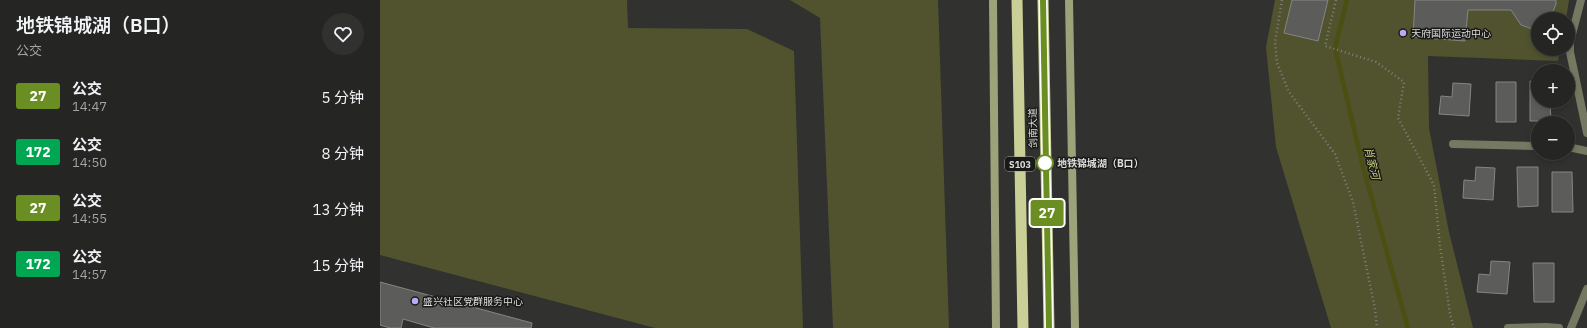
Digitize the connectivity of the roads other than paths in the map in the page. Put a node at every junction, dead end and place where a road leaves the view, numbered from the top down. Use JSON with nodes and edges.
{"nodes":[{"id":1,"x":993,"y":0,"type":"edge"},
{"id":2,"x":1017,"y":0,"type":"edge"},
{"id":3,"x":1043,"y":0,"type":"edge"},
{"id":4,"x":1069,"y":0,"type":"edge"},
{"id":5,"x":1581,"y":0,"type":"edge"},
{"id":6,"x":1587,"y":133,"type":"edge"},
{"id":7,"x":1453,"y":144,"type":"dead end"},
{"id":8,"x":1531,"y":146,"type":"edge"},
{"id":9,"x":1575,"y":148,"type":"edge"},
{"id":10,"x":1587,"y":151,"type":"edge"},
{"id":11,"x":1587,"y":289,"type":"edge"},
{"id":12,"x":996,"y":328,"type":"edge"},
{"id":13,"x":1023,"y":328,"type":"edge"},
{"id":14,"x":1049,"y":328,"type":"edge"},
{"id":15,"x":1075,"y":328,"type":"edge"},
{"id":16,"x":1508,"y":328,"type":"edge"},
{"id":17,"x":1559,"y":328,"type":"edge"},
{"id":18,"x":1571,"y":328,"type":"edge"}],
"edges":[{"from":1,"to":12,"type":"main road"},
{"from":2,"to":13,"type":"highway","name":"剑南大道","number":"S103"},
{"from":3,"to":14,"type":"highway","name":"剑南大道","number":"S103"},
{"from":4,"to":15,"type":"main road"},
{"from":5,"to":6,"type":"street"},
{"from":7,"to":8,"type":"street"},
{"from":9,"to":10,"type":"street"},
{"from":11,"to":18,"type":"street"},
{"from":16,"to":17,"type":"street"}]}
